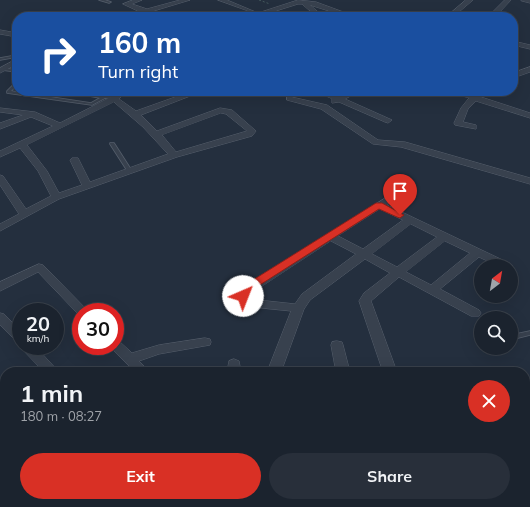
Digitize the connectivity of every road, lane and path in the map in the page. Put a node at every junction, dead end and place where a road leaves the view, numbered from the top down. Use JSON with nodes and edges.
{"nodes":[{"id":1,"x":102,"y":0,"type":"edge"},
{"id":2,"x":139,"y":0,"type":"edge"},
{"id":3,"x":187,"y":0,"type":"edge"},
{"id":4,"x":221,"y":0,"type":"edge"},
{"id":5,"x":469,"y":0,"type":"edge"},
{"id":6,"x":508,"y":0,"type":"edge"},
{"id":7,"x":524,"y":0,"type":"edge"},
{"id":8,"x":295,"y":1,"type":"edge"},
{"id":9,"x":530,"y":1,"type":"edge"},
{"id":10,"x":108,"y":2,"type":"dead end"},
{"id":11,"x":253,"y":12,"type":"edge"},
{"id":12,"x":269,"y":12,"type":"edge"},
{"id":13,"x":316,"y":12,"type":"edge"},
{"id":14,"x":339,"y":12,"type":"edge"},
{"id":15,"x":455,"y":12,"type":"edge"},
{"id":16,"x":496,"y":12,"type":"edge"},
{"id":17,"x":0,"y":32,"type":"edge"},
{"id":18,"x":12,"y":34,"type":"edge"},
{"id":19,"x":518,"y":44,"type":"edge"},
{"id":20,"x":529,"y":46,"type":"edge"},
{"id":21,"x":12,"y":57,"type":"edge"},
{"id":22,"x":0,"y":58,"type":"edge"},
{"id":23,"x":12,"y":64,"type":"edge"},
{"id":24,"x":530,"y":69,"type":"edge"},
{"id":25,"x":1,"y":70,"type":"edge"},
{"id":26,"x":12,"y":71,"type":"edge"},
{"id":27,"x":518,"y":71,"type":"edge"},
{"id":28,"x":32,"y":96,"type":"edge"},
{"id":29,"x":80,"y":96,"type":"edge"},
{"id":30,"x":110,"y":96,"type":"edge"},
{"id":31,"x":185,"y":96,"type":"edge"},
{"id":32,"x":332,"y":96,"type":"edge"},
{"id":33,"x":345,"y":96,"type":"edge"},
{"id":34,"x":465,"y":96,"type":"edge"},
{"id":35,"x":476,"y":96,"type":"edge"},
{"id":36,"x":290,"y":98,"type":"dead end"},
{"id":37,"x":473,"y":98,"type":"junction"},
{"id":38,"x":339,"y":99,"type":"junction"},
{"id":39,"x":73,"y":102,"type":"junction"},
{"id":40,"x":0,"y":107,"type":"edge"},
{"id":41,"x":324,"y":107,"type":"junction"},
{"id":42,"x":4,"y":110,"type":"edge"},
{"id":43,"x":32,"y":114,"type":"junction"},
{"id":44,"x":136,"y":114,"type":"junction"},
{"id":45,"x":530,"y":116,"type":"edge"},
{"id":46,"x":388,"y":120,"type":"dead end"},
{"id":47,"x":0,"y":126,"type":"edge"},
{"id":48,"x":60,"y":126,"type":"junction"},
{"id":49,"x":473,"y":127,"type":"dead end"},
{"id":50,"x":157,"y":134,"type":"junction"},
{"id":51,"x":22,"y":144,"type":"junction"},
{"id":52,"x":112,"y":144,"type":"dead end"},
{"id":53,"x":0,"y":154,"type":"edge"},
{"id":54,"x":174,"y":155,"type":"junction"},
{"id":55,"x":75,"y":160,"type":"dead end"},
{"id":56,"x":130,"y":171,"type":"junction"},
{"id":57,"x":0,"y":178,"type":"edge"},
{"id":58,"x":530,"y":181,"type":"edge"},
{"id":59,"x":87,"y":186,"type":"junction"},
{"id":60,"x":56,"y":197,"type":"junction"},
{"id":61,"x":392,"y":197,"type":"dead end"},
{"id":62,"x":379,"y":205,"type":"junction"},
{"id":63,"x":24,"y":214,"type":"junction"},
{"id":64,"x":410,"y":220,"type":"junction"},
{"id":65,"x":0,"y":228,"type":"edge"},
{"id":66,"x":330,"y":236,"type":"junction"},
{"id":67,"x":444,"y":236,"type":"junction"},
{"id":68,"x":478,"y":252,"type":"junction"},
{"id":69,"x":364,"y":253,"type":"junction"},
{"id":70,"x":492,"y":259,"type":"edge"},
{"id":71,"x":398,"y":272,"type":"junction"},
{"id":72,"x":0,"y":287,"type":"edge"},
{"id":73,"x":433,"y":289,"type":"junction"},
{"id":74,"x":74,"y":303,"type":"edge"},
{"id":75,"x":298,"y":308,"type":"junction"},
{"id":76,"x":474,"y":312,"type":"edge"},
{"id":77,"x":0,"y":317,"type":"edge"},
{"id":78,"x":12,"y":330,"type":"edge"},
{"id":79,"x":530,"y":333,"type":"edge"},
{"id":80,"x":518,"y":336,"type":"dead end"},
{"id":81,"x":206,"y":342,"type":"dead end"},
{"id":82,"x":337,"y":345,"type":"dead end"},
{"id":83,"x":36,"y":355,"type":"edge"},
{"id":84,"x":124,"y":355,"type":"edge"},
{"id":85,"x":129,"y":360,"type":"junction"},
{"id":86,"x":47,"y":367,"type":"edge"},
{"id":87,"x":137,"y":367,"type":"edge"},
{"id":88,"x":276,"y":367,"type":"edge"},
{"id":89,"x":342,"y":367,"type":"edge"},
{"id":90,"x":388,"y":367,"type":"edge"}],
"edges":[{"from":1,"to":10,"type":"lane"},
{"from":2,"to":3,"type":"street"},
{"from":4,"to":11,"type":"street"},
{"from":5,"to":15,"type":"street"},
{"from":6,"to":16,"type":"street"},
{"from":7,"to":9,"type":"street"},
{"from":8,"to":12,"type":"street"},
{"from":8,"to":13,"type":"street"},
{"from":8,"to":14,"type":"street"},
{"from":17,"to":18,"type":"street"},
{"from":19,"to":20,"type":"street"},
{"from":21,"to":22,"type":"lane"},
{"from":23,"to":25,"type":"street"},
{"from":24,"to":27,"type":"street"},
{"from":25,"to":26,"type":"lane"},
{"from":28,"to":39,"type":"lane"},
{"from":29,"to":39,"type":"lane"},
{"from":30,"to":39,"type":"lane"},
{"from":30,"to":44,"type":"street"},
{"from":30,"to":48,"type":"street"},
{"from":31,"to":44,"type":"street"},
{"from":32,"to":38,"type":"street"},
{"from":33,"to":38,"type":"street"},
{"from":34,"to":37,"type":"street"},
{"from":35,"to":37,"type":"street"},
{"from":36,"to":41,"type":"street"},
{"from":37,"to":45,"type":"street"},
{"from":37,"to":49,"type":"street"},
{"from":38,"to":41,"type":"street"},
{"from":38,"to":46,"type":"street"},
{"from":40,"to":42,"type":"street"},
{"from":41,"to":58,"type":"street"},
{"from":42,"to":43,"type":"street"},
{"from":43,"to":47,"type":"street"},
{"from":43,"to":48,"type":"street"},
{"from":44,"to":50,"type":"street"},
{"from":48,"to":51,"type":"street"},
{"from":50,"to":54,"type":"street"},
{"from":50,"to":54,"type":"street"},
{"from":51,"to":53,"type":"street"},
{"from":51,"to":60,"type":"street"},
{"from":52,"to":56,"type":"lane"},
{"from":54,"to":56,"type":"street"},
{"from":55,"to":59,"type":"street"},
{"from":56,"to":59,"type":"street"},
{"from":57,"to":63,"type":"street"},
{"from":59,"to":60,"type":"street"},
{"from":60,"to":63,"type":"street"},
{"from":61,"to":62,"type":"street"},
{"from":62,"to":64,"type":"street"},
{"from":62,"to":66,"type":"street"},
{"from":63,"to":65,"type":"street"},
{"from":64,"to":67,"type":"street"},
{"from":64,"to":69,"type":"street"},
{"from":66,"to":69,"type":"street"},
{"from":66,"to":75,"type":"street"},
{"from":67,"to":68,"type":"street"},
{"from":67,"to":71,"type":"street"},
{"from":68,"to":70,"type":"street"},
{"from":68,"to":73,"type":"street"},
{"from":69,"to":71,"type":"street"},
{"from":69,"to":75,"type":"street"},
{"from":71,"to":73,"type":"street"},
{"from":71,"to":90,"type":"street"},
{"from":72,"to":74,"type":"street"},
{"from":73,"to":76,"type":"street"},
{"from":75,"to":88,"type":"street"},
{"from":77,"to":78,"type":"street"},
{"from":79,"to":80,"type":"lane"},
{"from":81,"to":85,"type":"street"},
{"from":82,"to":89,"type":"street"},
{"from":83,"to":86,"type":"street"},
{"from":84,"to":85,"type":"street"},
{"from":85,"to":87,"type":"street"}]}
